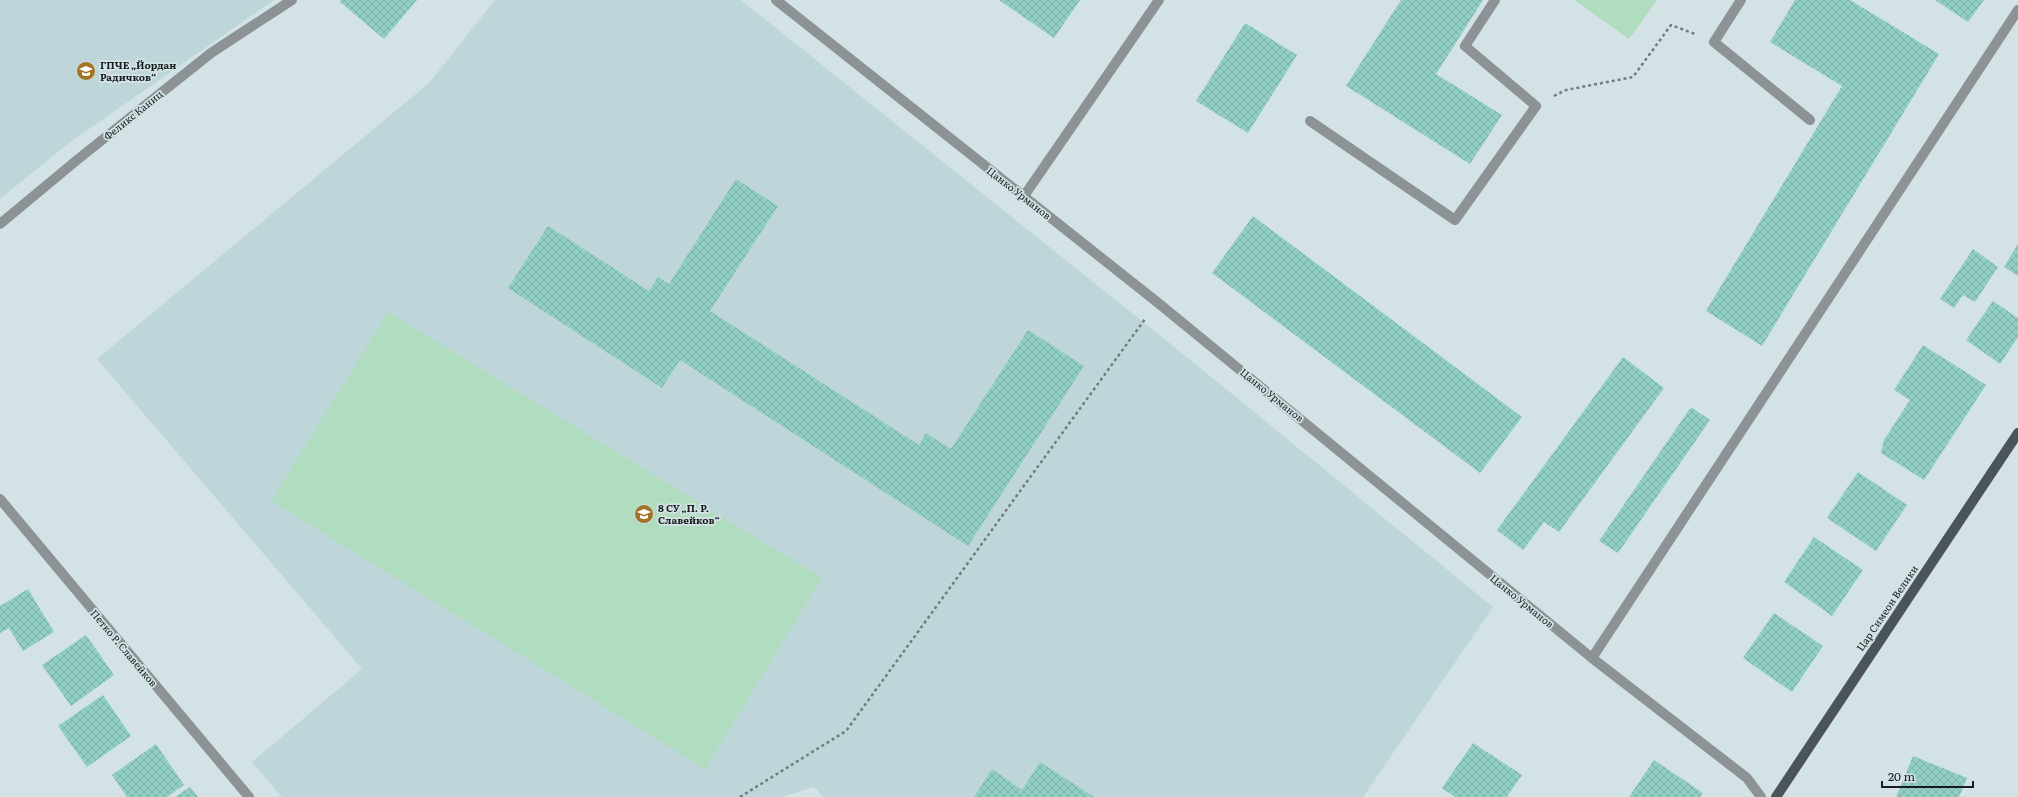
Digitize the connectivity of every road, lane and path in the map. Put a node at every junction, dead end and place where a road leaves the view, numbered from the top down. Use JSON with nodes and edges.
{"nodes":[{"id":1,"x":292,"y":0,"type":"edge"},
{"id":2,"x":776,"y":0,"type":"edge"},
{"id":3,"x":1159,"y":0,"type":"edge"},
{"id":4,"x":1495,"y":0,"type":"edge"},
{"id":5,"x":1741,"y":0,"type":"edge"},
{"id":6,"x":2018,"y":10,"type":"edge"},
{"id":7,"x":1714,"y":42,"type":"junction"},
{"id":8,"x":1536,"y":106,"type":"junction"},
{"id":9,"x":1810,"y":120,"type":"dead end"},
{"id":10,"x":1310,"y":121,"type":"dead end"},
{"id":11,"x":1024,"y":196,"type":"junction"},
{"id":12,"x":0,"y":224,"type":"edge"},
{"id":13,"x":1157,"y":302,"type":"junction"},
{"id":14,"x":2018,"y":433,"type":"edge"},
{"id":15,"x":0,"y":499,"type":"edge"},
{"id":16,"x":1592,"y":658,"type":"junction"},
{"id":17,"x":248,"y":797,"type":"edge"},
{"id":18,"x":740,"y":797,"type":"edge"},
{"id":19,"x":1761,"y":797,"type":"edge"},
{"id":20,"x":1776,"y":797,"type":"edge"}],
"edges":[{"from":1,"to":12,"type":"street","name":"Феликс Каниц"},
{"from":2,"to":11,"type":"street","name":"Цанко Урманов"},
{"from":3,"to":11,"type":"street"},
{"from":4,"to":8,"type":"street"},
{"from":5,"to":7,"type":"street"},
{"from":6,"to":16,"type":"street"},
{"from":7,"to":8,"type":"path"},
{"from":7,"to":9,"type":"street"},
{"from":8,"to":10,"type":"street"},
{"from":11,"to":13,"type":"street","name":"Цанко Урманов"},
{"from":13,"to":16,"type":"street","name":"Цанко Урманов"},
{"from":13,"to":18,"type":"path"},
{"from":14,"to":20,"type":"main road","name":"Цар Симеон Велики"},
{"from":15,"to":17,"type":"street","name":"Петко Р. Славейков"},
{"from":16,"to":19,"type":"street","name":"Цанко Урманов"}]}
